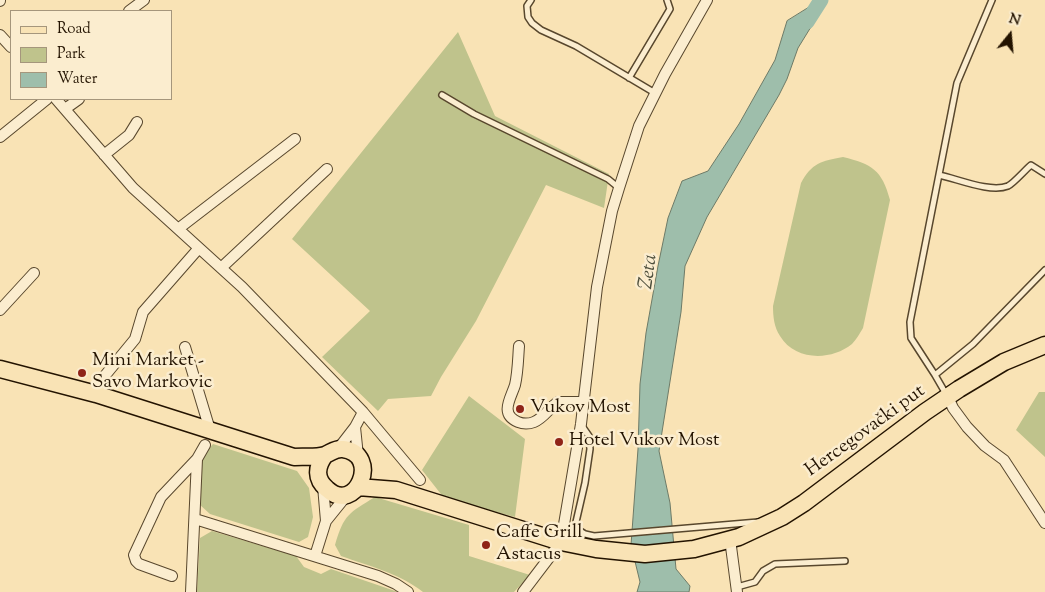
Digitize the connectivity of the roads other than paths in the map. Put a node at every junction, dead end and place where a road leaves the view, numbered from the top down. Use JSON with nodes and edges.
{"nodes":[{"id":1,"x":144,"y":0,"type":"edge"},
{"id":2,"x":532,"y":0,"type":"edge"},
{"id":3,"x":667,"y":0,"type":"edge"},
{"id":4,"x":708,"y":0,"type":"edge"},
{"id":5,"x":992,"y":0,"type":"edge"},
{"id":6,"x":130,"y":10,"type":"edge"},
{"id":7,"x":0,"y":35,"type":"edge"},
{"id":8,"x":10,"y":46,"type":"edge"},
{"id":9,"x":629,"y":78,"type":"junction"},
{"id":10,"x":655,"y":93,"type":"junction"},
{"id":11,"x":442,"y":95,"type":"dead end"},
{"id":12,"x":46,"y":100,"type":"edge"},
{"id":13,"x":57,"y":100,"type":"edge"},
{"id":14,"x":78,"y":100,"type":"edge"},
{"id":15,"x":65,"y":109,"type":"junction"},
{"id":16,"x":137,"y":122,"type":"dead end"},
{"id":17,"x":0,"y":137,"type":"edge"},
{"id":18,"x":295,"y":139,"type":"dead end"},
{"id":19,"x":104,"y":155,"type":"junction"},
{"id":20,"x":326,"y":169,"type":"dead end"},
{"id":21,"x":1045,"y":174,"type":"edge"},
{"id":22,"x":939,"y":175,"type":"junction"},
{"id":23,"x":619,"y":188,"type":"junction"},
{"id":24,"x":178,"y":229,"type":"junction"},
{"id":25,"x":199,"y":248,"type":"junction"},
{"id":26,"x":221,"y":268,"type":"junction"},
{"id":27,"x":1045,"y":270,"type":"edge"},
{"id":28,"x":34,"y":273,"type":"dead end"},
{"id":29,"x":0,"y":310,"type":"edge"},
{"id":30,"x":1045,"y":345,"type":"edge"},
{"id":31,"x":519,"y":346,"type":"dead end"},
{"id":32,"x":185,"y":347,"type":"dead end"},
{"id":33,"x":0,"y":368,"type":"edge"},
{"id":34,"x":936,"y":375,"type":"junction"},
{"id":35,"x":96,"y":394,"type":"junction"},
{"id":36,"x":948,"y":397,"type":"junction"},
{"id":37,"x":582,"y":402,"type":"junction"},
{"id":38,"x":363,"y":412,"type":"junction"},
{"id":39,"x":581,"y":424,"type":"junction"},
{"id":40,"x":355,"y":427,"type":"junction"},
{"id":41,"x":207,"y":437,"type":"junction"},
{"id":42,"x":331,"y":452,"type":"junction"},
{"id":43,"x":294,"y":457,"type":"junction"},
{"id":44,"x":197,"y":459,"type":"junction"},
{"id":45,"x":360,"y":462,"type":"junction"},
{"id":46,"x":420,"y":480,"type":"dead end"},
{"id":47,"x":320,"y":481,"type":"junction"},
{"id":48,"x":396,"y":490,"type":"junction"},
{"id":49,"x":352,"y":491,"type":"junction"},
{"id":50,"x":195,"y":519,"type":"junction"},
{"id":51,"x":776,"y":520,"type":"junction"},
{"id":52,"x":326,"y":521,"type":"junction"},
{"id":53,"x":1045,"y":523,"type":"edge"},
{"id":54,"x":730,"y":539,"type":"junction"},
{"id":55,"x":561,"y":542,"type":"junction"},
{"id":56,"x":315,"y":556,"type":"junction"},
{"id":57,"x":845,"y":561,"type":"dead end"},
{"id":58,"x":172,"y":576,"type":"dead end"},
{"id":59,"x":736,"y":590,"type":"edge"},
{"id":60,"x":191,"y":592,"type":"edge"},
{"id":61,"x":408,"y":592,"type":"edge"},
{"id":62,"x":523,"y":592,"type":"edge"}],
"edges":[{"from":1,"to":6,"type":"street"},
{"from":2,"to":9,"type":"lane"},
{"from":3,"to":9,"type":"lane"},
{"from":4,"to":10,"type":"street"},
{"from":5,"to":22,"type":"lane"},
{"from":7,"to":8,"type":"street"},
{"from":9,"to":10,"type":"lane"},
{"from":10,"to":23,"type":"street"},
{"from":11,"to":23,"type":"lane"},
{"from":12,"to":17,"type":"street"},
{"from":13,"to":15,"type":"street"},
{"from":14,"to":15,"type":"street"},
{"from":15,"to":19,"type":"street"},
{"from":16,"to":19,"type":"street"},
{"from":18,"to":24,"type":"street"},
{"from":19,"to":24,"type":"street"},
{"from":20,"to":26,"type":"street"},
{"from":21,"to":22,"type":"lane"},
{"from":22,"to":34,"type":"lane"},
{"from":23,"to":37,"type":"street"},
{"from":24,"to":25,"type":"street"},
{"from":25,"to":26,"type":"street"},
{"from":25,"to":35,"type":"street"},
{"from":26,"to":38,"type":"street"},
{"from":27,"to":34,"type":"lane"},
{"from":28,"to":29,"type":"street"},
{"from":30,"to":36,"type":"main road","name":"Hercegovački put"},
{"from":31,"to":37,"type":"street"},
{"from":32,"to":41,"type":"street"},
{"from":33,"to":35,"type":"main road"},
{"from":34,"to":36,"type":"lane"},
{"from":35,"to":41,"type":"main road"},
{"from":36,"to":51,"type":"main road","name":"Hercegovački put"},
{"from":36,"to":53,"type":"street"},
{"from":37,"to":39,"type":"street"},
{"from":38,"to":40,"type":"street"},
{"from":38,"to":46,"type":"street"},
{"from":39,"to":51,"type":"lane"},
{"from":39,"to":55,"type":"street"},
{"from":40,"to":42,"type":"street"},
{"from":40,"to":45,"type":"street"},
{"from":41,"to":43,"type":"main road"},
{"from":41,"to":44,"type":"street"},
{"from":42,"to":43,"type":"main road"},
{"from":42,"to":45,"type":"main road"},
{"from":42,"to":47,"type":"main road"},
{"from":43,"to":47,"type":"main road"},
{"from":44,"to":50,"type":"street"},
{"from":44,"to":58,"type":"street"},
{"from":45,"to":48,"type":"main road"},
{"from":45,"to":49,"type":"main road"},
{"from":47,"to":49,"type":"main road"},
{"from":47,"to":52,"type":"street"},
{"from":48,"to":49,"type":"main road"},
{"from":48,"to":55,"type":"main road","name":"Hercegovački put"},
{"from":49,"to":52,"type":"street"},
{"from":50,"to":56,"type":"street"},
{"from":50,"to":60,"type":"street"},
{"from":51,"to":54,"type":"main road","name":"Hercegovački put"},
{"from":52,"to":56,"type":"street"},
{"from":54,"to":55,"type":"main road","name":"Hercegovački put"},
{"from":54,"to":59,"type":"street"},
{"from":55,"to":62,"type":"street"},
{"from":56,"to":61,"type":"street"},
{"from":57,"to":59,"type":"lane"}]}
